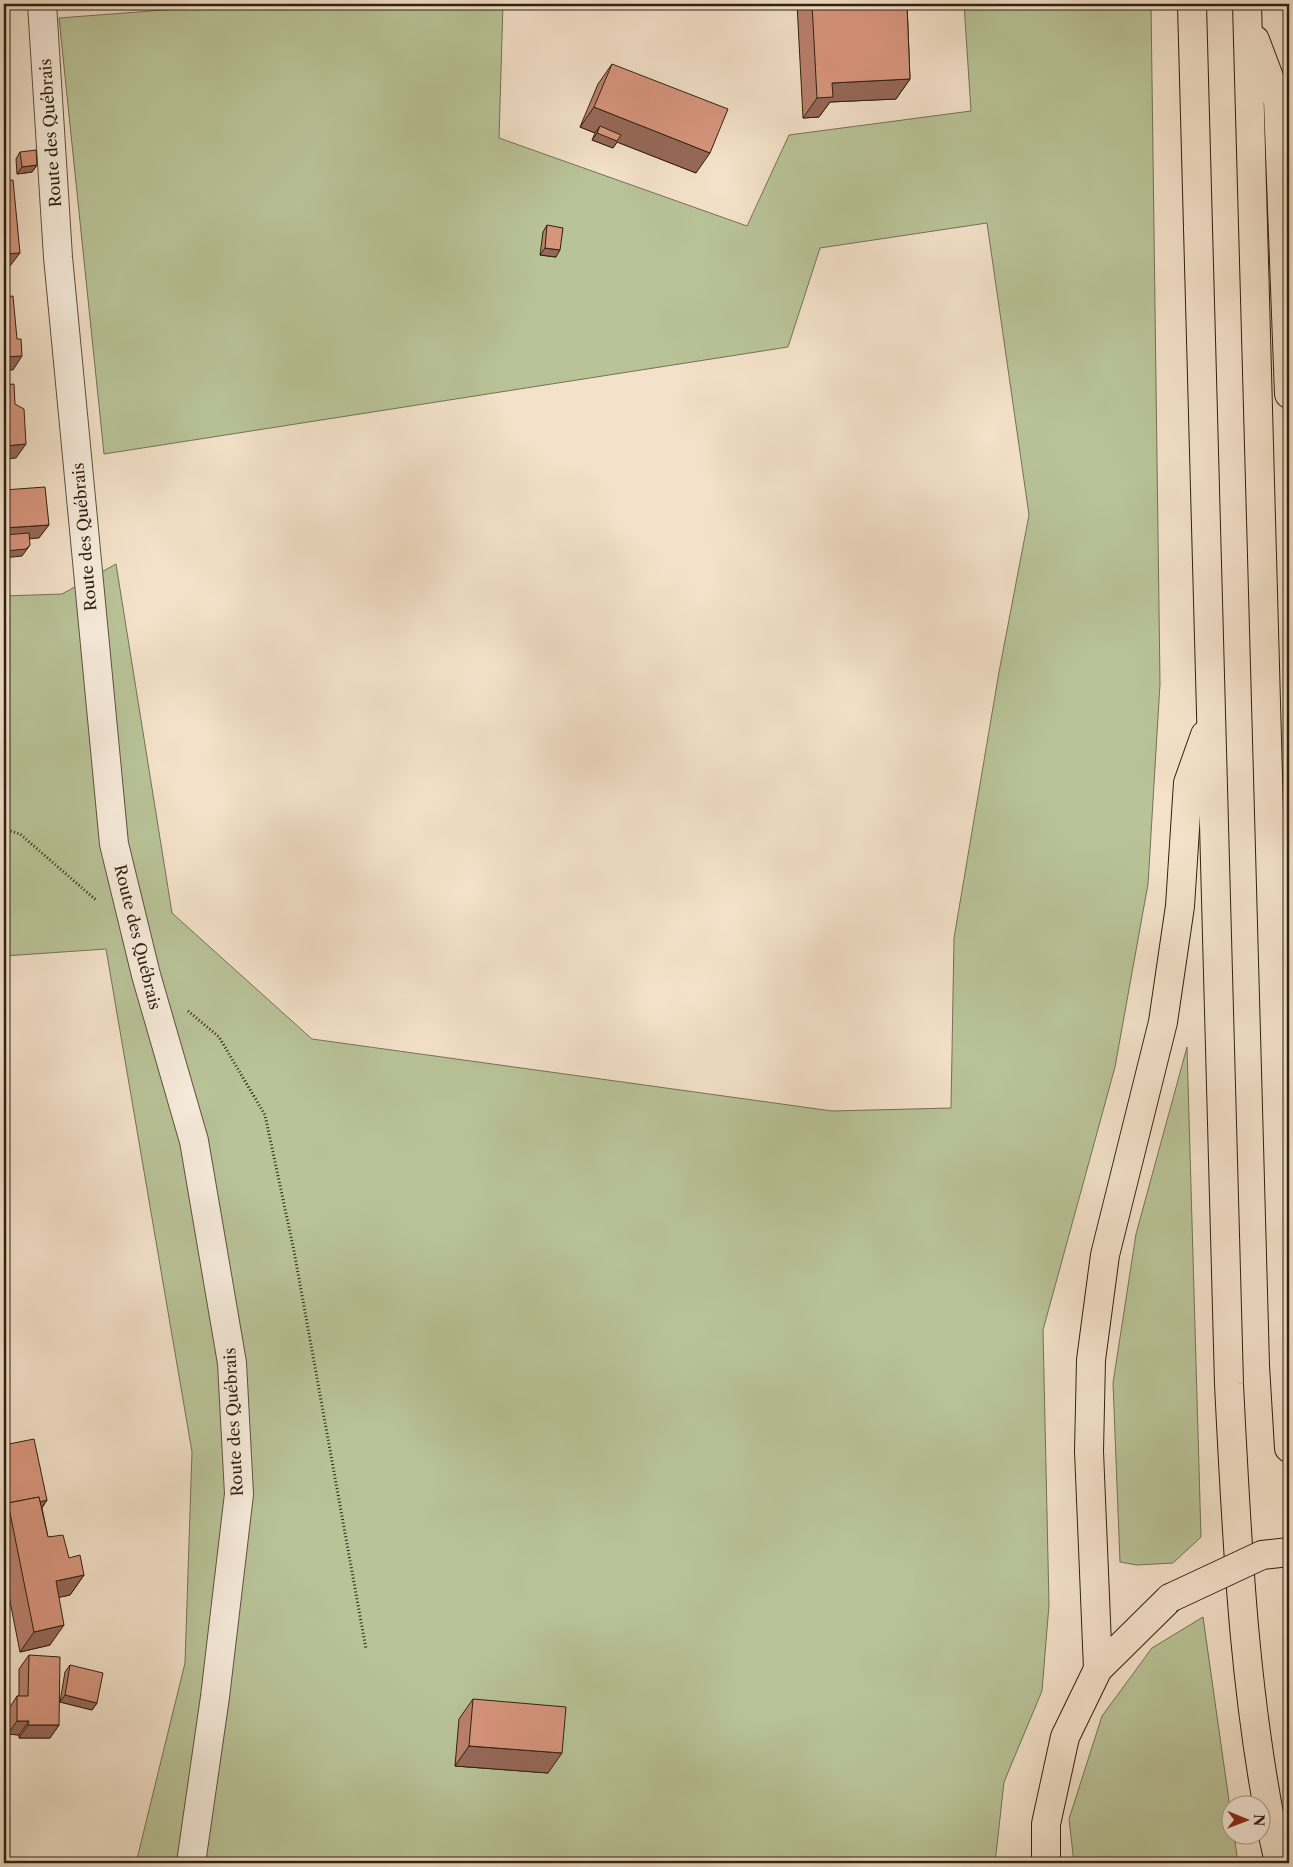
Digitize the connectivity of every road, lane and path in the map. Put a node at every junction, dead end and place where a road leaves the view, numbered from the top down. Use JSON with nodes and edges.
{"nodes":[{"id":1,"x":42,"y":4,"type":"edge"},
{"id":2,"x":1192,"y":4,"type":"edge"},
{"id":3,"x":1247,"y":12,"type":"edge"},
{"id":4,"x":1289,"y":394,"type":"edge"},
{"id":5,"x":1210,"y":720,"type":"junction"},
{"id":6,"x":4,"y":829,"type":"edge"},
{"id":7,"x":103,"y":906,"type":"dead end"},
{"id":8,"x":183,"y":1006,"type":"dead end"},
{"id":9,"x":1289,"y":1448,"type":"edge"},
{"id":10,"x":1289,"y":1552,"type":"edge"},
{"id":11,"x":366,"y":1649,"type":"dead end"},
{"id":12,"x":1098,"y":1669,"type":"junction"},
{"id":13,"x":191,"y":1863,"type":"edge"},
{"id":14,"x":1046,"y":1863,"type":"edge"},
{"id":15,"x":1279,"y":1863,"type":"edge"}],
"edges":[{"from":1,"to":13,"type":"street","name":"Route des Québrais"},
{"from":2,"to":5,"type":"main road"},
{"from":3,"to":4,"type":"main road"},
{"from":3,"to":9,"type":"main road"},
{"from":5,"to":12,"type":"main road"},
{"from":5,"to":15,"type":"main road"},
{"from":6,"to":7,"type":"path"},
{"from":8,"to":11,"type":"path"},
{"from":10,"to":12,"type":"main road","bridge":true},
{"from":12,"to":14,"type":"main road"}]}
